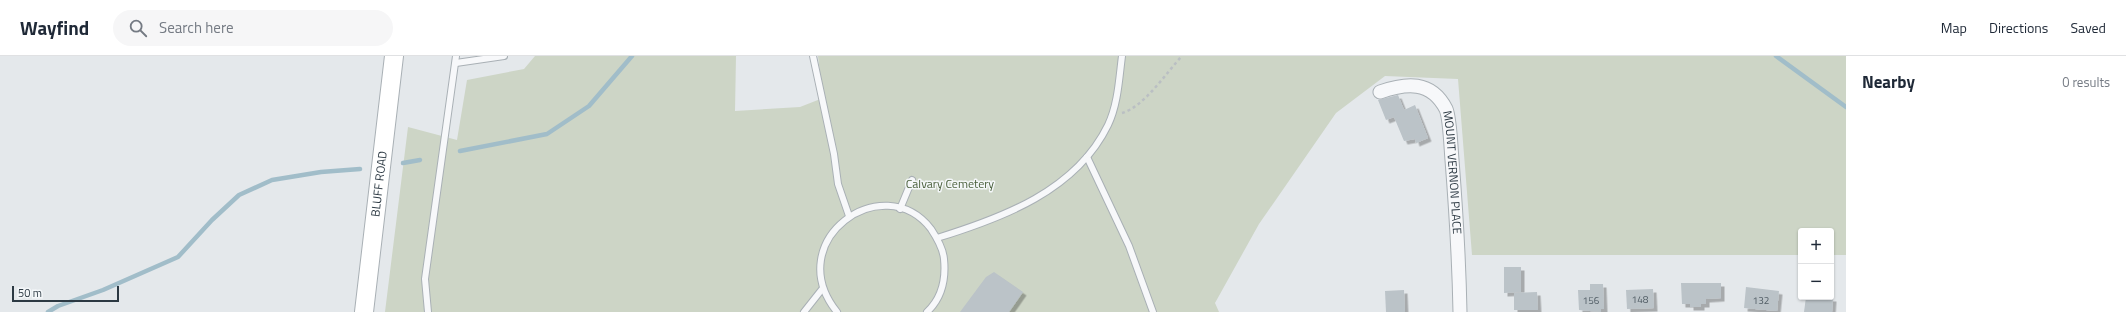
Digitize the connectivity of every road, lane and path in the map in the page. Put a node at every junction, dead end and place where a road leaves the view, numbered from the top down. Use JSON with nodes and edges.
{"nodes":[{"id":1,"x":394,"y":56,"type":"edge"},
{"id":2,"x":456,"y":56,"type":"edge"},
{"id":3,"x":504,"y":56,"type":"edge"},
{"id":4,"x":813,"y":56,"type":"edge"},
{"id":5,"x":1122,"y":56,"type":"edge"},
{"id":6,"x":1182,"y":56,"type":"edge"},
{"id":7,"x":456,"y":63,"type":"junction"},
{"id":8,"x":1380,"y":92,"type":"dead end"},
{"id":9,"x":1112,"y":110,"type":"junction"},
{"id":10,"x":1088,"y":157,"type":"junction"},
{"id":11,"x":912,"y":180,"type":"dead end"},
{"id":12,"x":900,"y":209,"type":"junction"},
{"id":13,"x":849,"y":216,"type":"junction"},
{"id":14,"x":937,"y":238,"type":"junction"},
{"id":15,"x":823,"y":288,"type":"junction"},
{"id":16,"x":364,"y":312,"type":"edge"},
{"id":17,"x":428,"y":312,"type":"edge"},
{"id":18,"x":804,"y":312,"type":"edge"},
{"id":19,"x":837,"y":312,"type":"edge"},
{"id":20,"x":927,"y":312,"type":"edge"},
{"id":21,"x":1153,"y":312,"type":"edge"},
{"id":22,"x":1460,"y":312,"type":"edge"}],
"edges":[{"from":1,"to":16,"type":"main road","name":"BLUFF ROAD"},
{"from":2,"to":7,"type":"lane"},
{"from":3,"to":7,"type":"lane"},
{"from":4,"to":13,"type":"lane"},
{"from":5,"to":9,"type":"lane"},
{"from":6,"to":9,"type":"path"},
{"from":7,"to":17,"type":"lane"},
{"from":8,"to":22,"type":"street","name":"MOUNT VERNON PLACE"},
{"from":9,"to":10,"type":"lane"},
{"from":10,"to":14,"type":"lane"},
{"from":10,"to":21,"type":"lane"},
{"from":11,"to":12,"type":"lane"},
{"from":12,"to":13,"type":"lane"},
{"from":12,"to":14,"type":"lane"},
{"from":13,"to":15,"type":"lane"},
{"from":14,"to":20,"type":"lane"},
{"from":15,"to":18,"type":"lane"},
{"from":15,"to":19,"type":"lane"}]}
